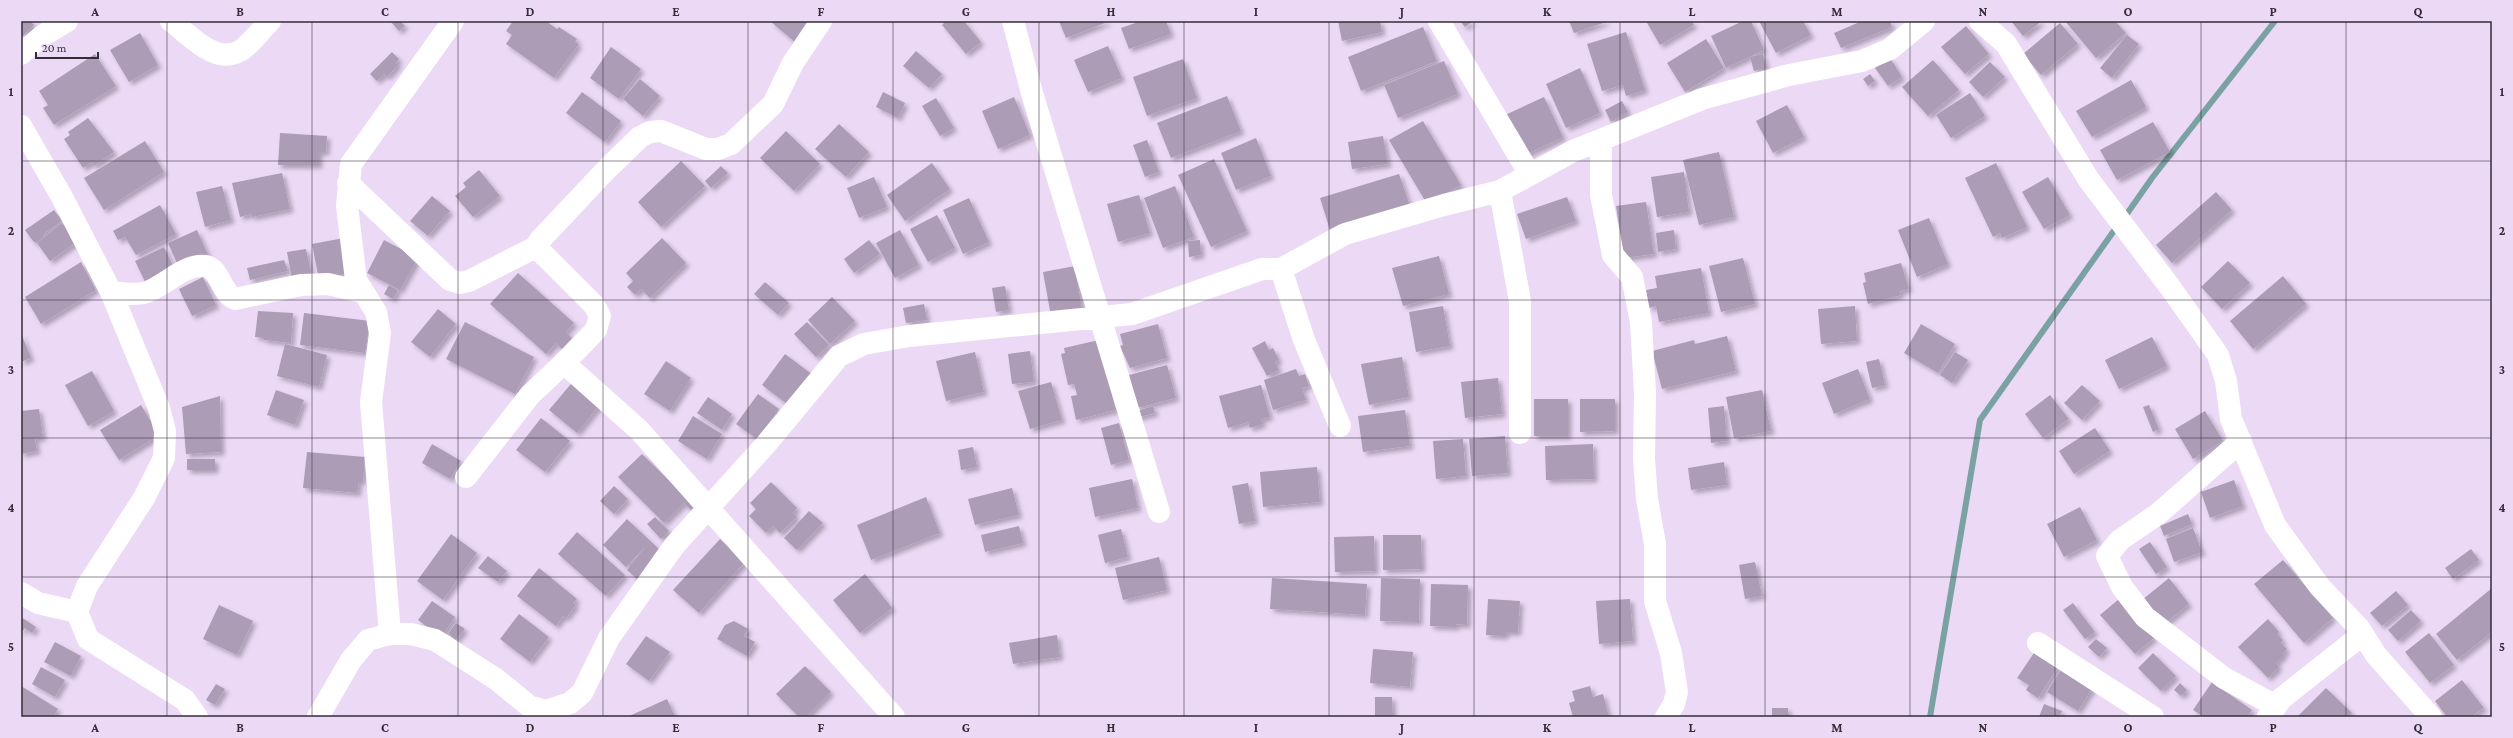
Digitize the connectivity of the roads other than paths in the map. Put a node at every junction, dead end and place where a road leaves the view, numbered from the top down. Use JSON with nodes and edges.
{"nodes":[{"id":1,"x":66,"y":21,"type":"edge"},
{"id":2,"x":171,"y":21,"type":"edge"},
{"id":3,"x":270,"y":21,"type":"edge"},
{"id":4,"x":453,"y":21,"type":"edge"},
{"id":5,"x":821,"y":21,"type":"edge"},
{"id":6,"x":1013,"y":21,"type":"edge"},
{"id":7,"x":1439,"y":21,"type":"edge"},
{"id":8,"x":1924,"y":21,"type":"edge"},
{"id":9,"x":1980,"y":21,"type":"edge"},
{"id":10,"x":21,"y":54,"type":"edge"},
{"id":11,"x":21,"y":126,"type":"edge"},
{"id":12,"x":1601,"y":140,"type":"junction"},
{"id":13,"x":1529,"y":173,"type":"junction"},
{"id":14,"x":348,"y":183,"type":"junction"},
{"id":15,"x":1500,"y":191,"type":"junction"},
{"id":16,"x":536,"y":247,"type":"junction"},
{"id":17,"x":1281,"y":270,"type":"junction"},
{"id":18,"x":111,"y":292,"type":"junction"},
{"id":19,"x":362,"y":292,"type":"junction"},
{"id":20,"x":1102,"y":318,"type":"junction"},
{"id":21,"x":564,"y":363,"type":"junction"},
{"id":22,"x":1340,"y":426,"type":"dead end"},
{"id":23,"x":1520,"y":433,"type":"dead end"},
{"id":24,"x":2240,"y":441,"type":"junction"},
{"id":25,"x":466,"y":477,"type":"dead end"},
{"id":26,"x":708,"y":510,"type":"junction"},
{"id":27,"x":1159,"y":512,"type":"dead end"},
{"id":28,"x":21,"y":593,"type":"edge"},
{"id":29,"x":77,"y":612,"type":"junction"},
{"id":30,"x":390,"y":634,"type":"junction"},
{"id":31,"x":2363,"y":634,"type":"junction"},
{"id":32,"x":2038,"y":643,"type":"dead end"},
{"id":33,"x":184,"y":708,"type":"edge"},
{"id":34,"x":532,"y":712,"type":"edge"},
{"id":35,"x":2272,"y":712,"type":"edge"},
{"id":36,"x":198,"y":717,"type":"edge"},
{"id":37,"x":318,"y":717,"type":"edge"},
{"id":38,"x":894,"y":717,"type":"edge"},
{"id":39,"x":1666,"y":717,"type":"edge"},
{"id":40,"x":2153,"y":717,"type":"edge"},
{"id":41,"x":2431,"y":717,"type":"edge"}],
"edges":[{"from":1,"to":10,"type":"street"},
{"from":2,"to":3,"type":"street"},
{"from":4,"to":14,"type":"street"},
{"from":5,"to":16,"type":"street"},
{"from":6,"to":20,"type":"street"},
{"from":7,"to":13,"type":"street"},
{"from":8,"to":12,"type":"street"},
{"from":9,"to":24,"type":"street"},
{"from":11,"to":18,"type":"street"},
{"from":12,"to":13,"type":"street"},
{"from":12,"to":39,"type":"street"},
{"from":13,"to":15,"type":"street"},
{"from":14,"to":16,"type":"street"},
{"from":14,"to":19,"type":"street"},
{"from":15,"to":17,"type":"street"},
{"from":15,"to":23,"type":"street"},
{"from":16,"to":21,"type":"street"},
{"from":17,"to":20,"type":"street"},
{"from":17,"to":22,"type":"street"},
{"from":18,"to":19,"type":"street"},
{"from":18,"to":29,"type":"street"},
{"from":19,"to":30,"type":"street"},
{"from":20,"to":26,"type":"street"},
{"from":20,"to":27,"type":"street"},
{"from":21,"to":25,"type":"street"},
{"from":21,"to":26,"type":"street"},
{"from":24,"to":31,"type":"street"},
{"from":24,"to":35,"type":"street"},
{"from":26,"to":34,"type":"street"},
{"from":26,"to":38,"type":"street"},
{"from":28,"to":29,"type":"street"},
{"from":29,"to":33,"type":"street"},
{"from":30,"to":34,"type":"street"},
{"from":30,"to":37,"type":"street"},
{"from":31,"to":35,"type":"street"},
{"from":31,"to":41,"type":"street"},
{"from":32,"to":40,"type":"street"},
{"from":33,"to":36,"type":"street"}]}
